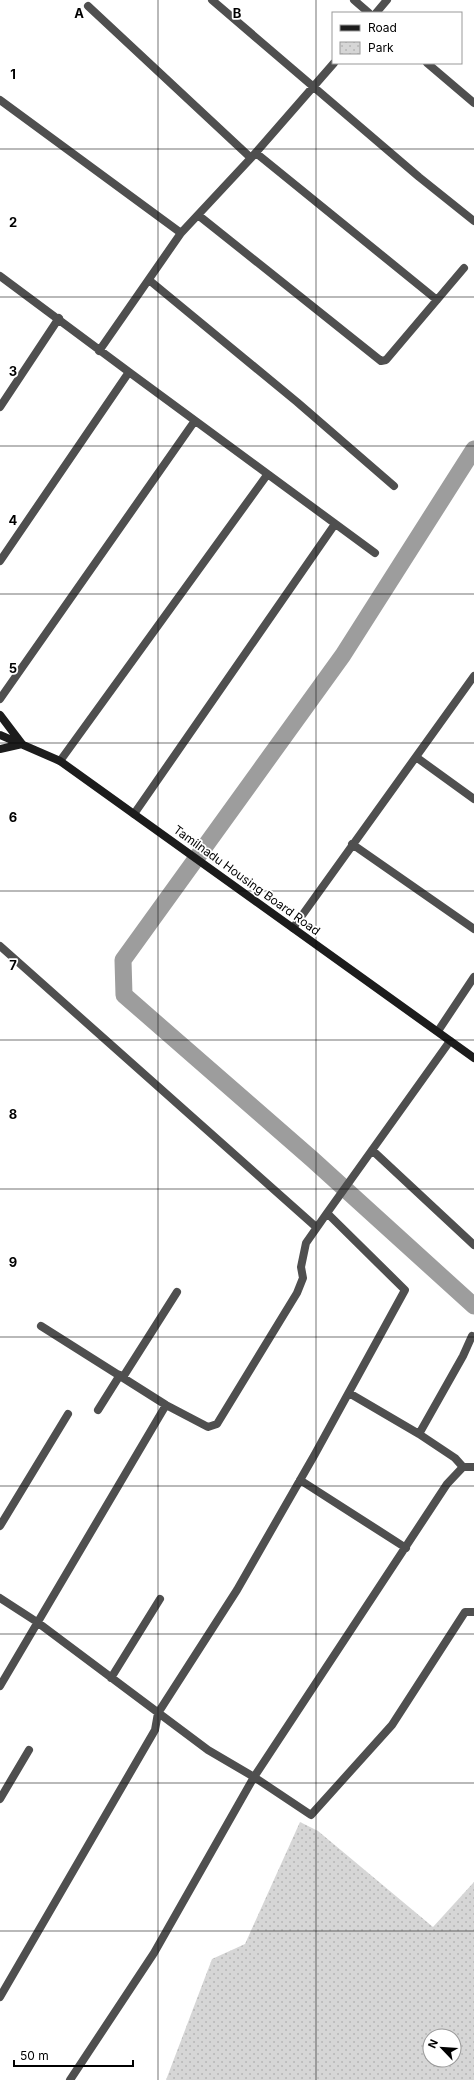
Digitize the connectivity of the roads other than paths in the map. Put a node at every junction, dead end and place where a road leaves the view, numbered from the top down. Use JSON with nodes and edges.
{"nodes":[{"id":1,"x":212,"y":0,"type":"edge"},
{"id":2,"x":354,"y":0,"type":"edge"},
{"id":3,"x":387,"y":0,"type":"edge"},
{"id":4,"x":88,"y":6,"type":"dead end"},
{"id":5,"x":368,"y":12,"type":"edge"},
{"id":6,"x":377,"y":12,"type":"edge"},
{"id":7,"x":333,"y":64,"type":"edge"},
{"id":8,"x":428,"y":64,"type":"edge"},
{"id":9,"x":314,"y":87,"type":"junction"},
{"id":10,"x":0,"y":100,"type":"edge"},
{"id":11,"x":474,"y":104,"type":"edge"},
{"id":12,"x":254,"y":156,"type":"junction"},
{"id":13,"x":198,"y":215,"type":"junction"},
{"id":14,"x":474,"y":221,"type":"edge"},
{"id":15,"x":181,"y":233,"type":"junction"},
{"id":16,"x":464,"y":268,"type":"dead end"},
{"id":17,"x":0,"y":276,"type":"edge"},
{"id":18,"x":150,"y":280,"type":"junction"},
{"id":19,"x":437,"y":300,"type":"junction"},
{"id":20,"x":59,"y":318,"type":"junction"},
{"id":21,"x":99,"y":351,"type":"junction"},
{"id":22,"x":129,"y":372,"type":"junction"},
{"id":23,"x":0,"y":407,"type":"edge"},
{"id":24,"x":194,"y":422,"type":"junction"},
{"id":25,"x":267,"y":475,"type":"junction"},
{"id":26,"x":394,"y":486,"type":"dead end"},
{"id":27,"x":335,"y":524,"type":"junction"},
{"id":28,"x":375,"y":553,"type":"dead end"},
{"id":29,"x":0,"y":561,"type":"edge"},
{"id":30,"x":474,"y":676,"type":"edge"},
{"id":31,"x":0,"y":699,"type":"edge"},
{"id":32,"x":0,"y":715,"type":"edge"},
{"id":33,"x":0,"y":735,"type":"edge"},
{"id":34,"x":22,"y":744,"type":"junction"},
{"id":35,"x":0,"y":749,"type":"edge"},
{"id":36,"x":416,"y":757,"type":"junction"},
{"id":37,"x":60,"y":761,"type":"junction"},
{"id":38,"x":474,"y":799,"type":"edge"},
{"id":39,"x":134,"y":814,"type":"junction"},
{"id":40,"x":352,"y":844,"type":"junction"},
{"id":41,"x":293,"y":928,"type":"junction"},
{"id":42,"x":474,"y":929,"type":"edge"},
{"id":43,"x":0,"y":946,"type":"edge"},
{"id":44,"x":474,"y":977,"type":"edge"},
{"id":45,"x":438,"y":1031,"type":"junction"},
{"id":46,"x":450,"y":1041,"type":"junction"},
{"id":47,"x":474,"y":1058,"type":"edge"},
{"id":48,"x":372,"y":1150,"type":"junction"},
{"id":49,"x":328,"y":1213,"type":"junction"},
{"id":50,"x":316,"y":1228,"type":"junction"},
{"id":51,"x":474,"y":1245,"type":"edge"},
{"id":52,"x":178,"y":1292,"type":"dead end"},
{"id":53,"x":41,"y":1326,"type":"dead end"},
{"id":54,"x":472,"y":1336,"type":"dead end"},
{"id":55,"x":121,"y":1376,"type":"junction"},
{"id":56,"x":349,"y":1393,"type":"junction"},
{"id":57,"x":166,"y":1405,"type":"junction"},
{"id":58,"x":98,"y":1410,"type":"dead end"},
{"id":59,"x":68,"y":1414,"type":"dead end"},
{"id":60,"x":419,"y":1434,"type":"junction"},
{"id":61,"x":463,"y":1467,"type":"junction"},
{"id":62,"x":474,"y":1467,"type":"edge"},
{"id":63,"x":300,"y":1480,"type":"junction"},
{"id":64,"x":0,"y":1526,"type":"edge"},
{"id":65,"x":406,"y":1548,"type":"junction"},
{"id":66,"x":0,"y":1598,"type":"edge"},
{"id":67,"x":160,"y":1599,"type":"dead end"},
{"id":68,"x":474,"y":1612,"type":"edge"},
{"id":69,"x":37,"y":1622,"type":"junction"},
{"id":70,"x":111,"y":1678,"type":"junction"},
{"id":71,"x":0,"y":1686,"type":"edge"},
{"id":72,"x":158,"y":1713,"type":"junction"},
{"id":73,"x":29,"y":1750,"type":"dead end"},
{"id":74,"x":254,"y":1777,"type":"junction"},
{"id":75,"x":0,"y":1799,"type":"edge"},
{"id":76,"x":0,"y":1997,"type":"edge"},
{"id":77,"x":70,"y":2080,"type":"edge"}],
"edges":[{"from":1,"to":9,"type":"street"},
{"from":2,"to":5,"type":"street"},
{"from":3,"to":6,"type":"street"},
{"from":4,"to":12,"type":"street"},
{"from":7,"to":9,"type":"street"},
{"from":8,"to":11,"type":"street"},
{"from":9,"to":12,"type":"street"},
{"from":9,"to":14,"type":"street"},
{"from":10,"to":15,"type":"street"},
{"from":12,"to":13,"type":"street"},
{"from":12,"to":19,"type":"street"},
{"from":13,"to":15,"type":"street"},
{"from":13,"to":19,"type":"street"},
{"from":15,"to":18,"type":"street"},
{"from":16,"to":19,"type":"street"},
{"from":17,"to":20,"type":"street"},
{"from":18,"to":21,"type":"street"},
{"from":18,"to":26,"type":"street"},
{"from":20,"to":21,"type":"street"},
{"from":20,"to":23,"type":"street"},
{"from":21,"to":22,"type":"street"},
{"from":22,"to":24,"type":"street"},
{"from":22,"to":29,"type":"street"},
{"from":24,"to":25,"type":"street"},
{"from":24,"to":31,"type":"street"},
{"from":25,"to":27,"type":"street"},
{"from":25,"to":37,"type":"street"},
{"from":27,"to":28,"type":"street"},
{"from":27,"to":39,"type":"street"},
{"from":30,"to":36,"type":"street"},
{"from":32,"to":34,"type":"street"},
{"from":33,"to":34,"type":"street","name":"Tamilnadu Housing Board Road"},
{"from":34,"to":35,"type":"street"},
{"from":34,"to":37,"type":"street","name":"Tamilnadu Housing Board Road"},
{"from":36,"to":38,"type":"street"},
{"from":36,"to":40,"type":"street"},
{"from":37,"to":39,"type":"street","name":"Tamilnadu Housing Board Road"},
{"from":39,"to":41,"type":"street","name":"Tamilnadu Housing Board Road"},
{"from":40,"to":41,"type":"street"},
{"from":40,"to":42,"type":"street"},
{"from":41,"to":45,"type":"street","name":"Tamilnadu Housing Board Road"},
{"from":43,"to":50,"type":"street"},
{"from":44,"to":45,"type":"street"},
{"from":45,"to":46,"type":"street","name":"Tamilnadu Housing Board Road"},
{"from":46,"to":47,"type":"street","name":"Tamilnadu Housing Board Road"},
{"from":46,"to":48,"type":"street"},
{"from":48,"to":49,"type":"street"},
{"from":48,"to":51,"type":"street"},
{"from":49,"to":50,"type":"street"},
{"from":49,"to":56,"type":"street"},
{"from":50,"to":57,"type":"street"},
{"from":52,"to":55,"type":"street"},
{"from":53,"to":55,"type":"street"},
{"from":54,"to":60,"type":"street"},
{"from":55,"to":57,"type":"street"},
{"from":55,"to":58,"type":"street"},
{"from":56,"to":60,"type":"street"},
{"from":56,"to":63,"type":"street"},
{"from":57,"to":69,"type":"street"},
{"from":59,"to":64,"type":"street"},
{"from":60,"to":61,"type":"street"},
{"from":61,"to":62,"type":"street"},
{"from":61,"to":65,"type":"street"},
{"from":63,"to":65,"type":"street"},
{"from":63,"to":72,"type":"street"},
{"from":65,"to":74,"type":"street"},
{"from":66,"to":69,"type":"street"},
{"from":67,"to":70,"type":"street"},
{"from":68,"to":74,"type":"street"},
{"from":69,"to":70,"type":"street"},
{"from":69,"to":71,"type":"street"},
{"from":70,"to":72,"type":"street"},
{"from":72,"to":74,"type":"street"},
{"from":72,"to":76,"type":"street"},
{"from":73,"to":75,"type":"street"},
{"from":74,"to":77,"type":"street"}]}
